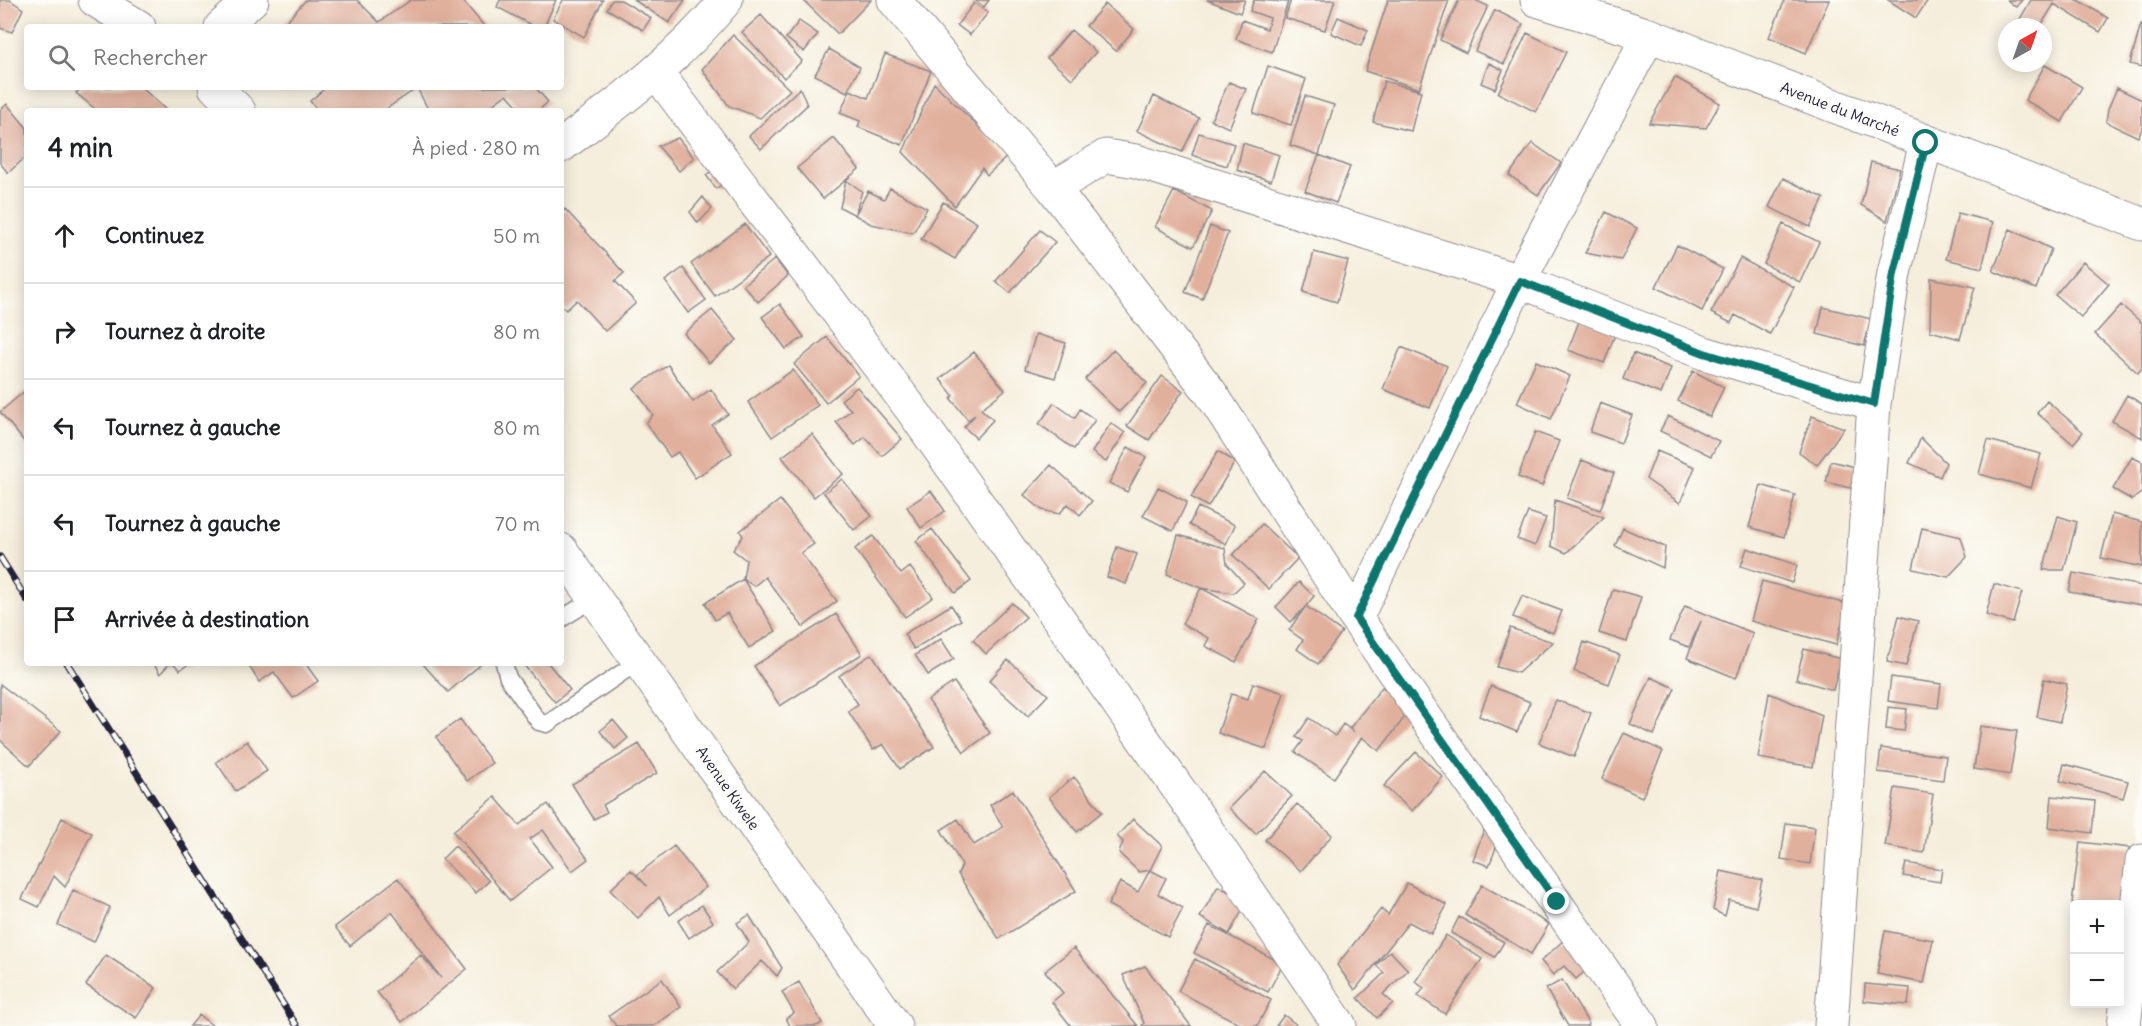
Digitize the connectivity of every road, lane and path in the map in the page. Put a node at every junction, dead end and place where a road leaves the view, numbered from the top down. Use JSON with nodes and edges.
{"nodes":[{"id":1,"x":95,"y":0,"type":"edge"},
{"id":2,"x":252,"y":0,"type":"edge"},
{"id":3,"x":726,"y":0,"type":"edge"},
{"id":4,"x":894,"y":0,"type":"edge"},
{"id":5,"x":1537,"y":0,"type":"edge"},
{"id":6,"x":134,"y":24,"type":"edge"},
{"id":7,"x":224,"y":24,"type":"edge"},
{"id":8,"x":1649,"y":35,"type":"junction"},
{"id":9,"x":657,"y":73,"type":"junction"},
{"id":10,"x":218,"y":90,"type":"edge"},
{"id":11,"x":236,"y":108,"type":"edge"},
{"id":12,"x":1926,"y":143,"type":"junction"},
{"id":13,"x":564,"y":144,"type":"edge"},
{"id":14,"x":1053,"y":188,"type":"junction"},
{"id":15,"x":2142,"y":224,"type":"edge"},
{"id":16,"x":1520,"y":281,"type":"junction"},
{"id":17,"x":1874,"y":404,"type":"junction"},
{"id":18,"x":564,"y":554,"type":"edge"},
{"id":19,"x":595,"y":598,"type":"junction"},
{"id":20,"x":564,"y":617,"type":"edge"},
{"id":21,"x":1356,"y":618,"type":"junction"},
{"id":22,"x":639,"y":661,"type":"junction"},
{"id":23,"x":505,"y":666,"type":"edge"},
{"id":24,"x":2142,"y":861,"type":"edge"},
{"id":25,"x":896,"y":1026,"type":"edge"},
{"id":26,"x":1340,"y":1026,"type":"edge"},
{"id":27,"x":1642,"y":1026,"type":"edge"},
{"id":28,"x":1831,"y":1026,"type":"edge"},
{"id":29,"x":2124,"y":1026,"type":"edge"}],
"edges":[{"from":1,"to":6,"type":"street"},
{"from":2,"to":7,"type":"street"},
{"from":3,"to":9,"type":"street"},
{"from":4,"to":14,"type":"street"},
{"from":5,"to":8,"type":"street","name":"Avenue du Marché"},
{"from":8,"to":12,"type":"street","name":"Avenue du Marché"},
{"from":8,"to":16,"type":"street"},
{"from":9,"to":13,"type":"street"},
{"from":9,"to":26,"type":"street"},
{"from":10,"to":11,"type":"street"},
{"from":12,"to":15,"type":"street","name":"Avenue du Marché"},
{"from":12,"to":17,"type":"street"},
{"from":14,"to":16,"type":"street"},
{"from":14,"to":21,"type":"street"},
{"from":16,"to":17,"type":"street"},
{"from":16,"to":21,"type":"street"},
{"from":17,"to":28,"type":"street"},
{"from":18,"to":19,"type":"street","name":"Avenue Kiwele"},
{"from":19,"to":20,"type":"lane"},
{"from":19,"to":22,"type":"street","name":"Avenue Kiwele"},
{"from":21,"to":27,"type":"street"},
{"from":22,"to":23,"type":"lane"},
{"from":22,"to":25,"type":"street","name":"Avenue Kiwele"},
{"from":24,"to":29,"type":"street"}]}
